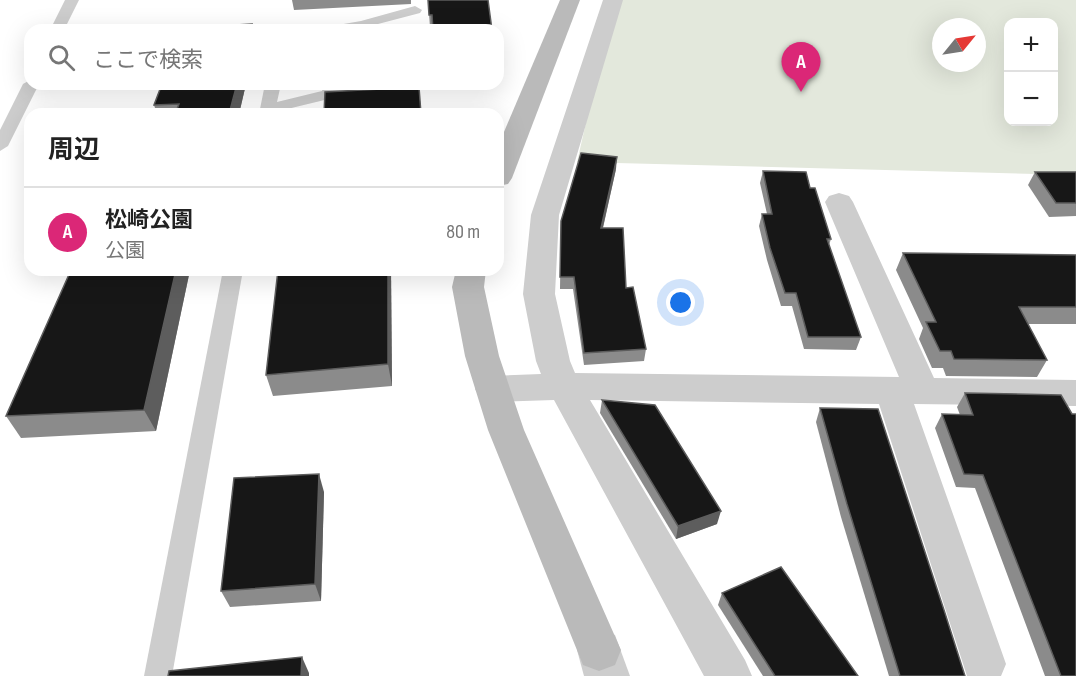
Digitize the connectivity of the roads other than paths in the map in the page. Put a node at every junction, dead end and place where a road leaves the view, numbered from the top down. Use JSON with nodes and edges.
{"nodes":[{"id":1,"x":72,"y":0,"type":"edge"},
{"id":2,"x":570,"y":0,"type":"edge"},
{"id":3,"x":613,"y":0,"type":"edge"},
{"id":4,"x":415,"y":10,"type":"edge"},
{"id":5,"x":60,"y":24,"type":"edge"},
{"id":6,"x":364,"y":24,"type":"edge"},
{"id":7,"x":28,"y":90,"type":"edge"},
{"id":8,"x":272,"y":90,"type":"edge"},
{"id":9,"x":344,"y":90,"type":"edge"},
{"id":10,"x":268,"y":108,"type":"edge"},
{"id":11,"x":278,"y":108,"type":"edge"},
{"id":12,"x":0,"y":146,"type":"edge"},
{"id":13,"x":504,"y":163,"type":"edge"},
{"id":14,"x":839,"y":202,"type":"dead end"},
{"id":15,"x":232,"y":276,"type":"edge"},
{"id":16,"x":470,"y":276,"type":"edge"},
{"id":17,"x":564,"y":386,"type":"junction"},
{"id":18,"x":492,"y":389,"type":"junction"},
{"id":19,"x":907,"y":391,"type":"junction"},
{"id":20,"x":1076,"y":393,"type":"edge"},
{"id":21,"x":603,"y":663,"type":"edge"},
{"id":22,"x":984,"y":664,"type":"dead end"},
{"id":23,"x":158,"y":676,"type":"edge"},
{"id":24,"x":729,"y":676,"type":"edge"}],
"edges":[{"from":1,"to":5,"type":"lane"},
{"from":2,"to":13,"type":"street"},
{"from":3,"to":17,"type":"street"},
{"from":4,"to":6,"type":"lane"},
{"from":7,"to":12,"type":"lane"},
{"from":8,"to":10,"type":"lane"},
{"from":9,"to":11,"type":"lane"},
{"from":14,"to":19,"type":"street"},
{"from":15,"to":23,"type":"lane"},
{"from":16,"to":18,"type":"street"},
{"from":17,"to":18,"type":"street"},
{"from":17,"to":19,"type":"street"},
{"from":17,"to":24,"type":"street"},
{"from":18,"to":21,"type":"street"},
{"from":19,"to":20,"type":"street"},
{"from":19,"to":22,"type":"street"}]}
